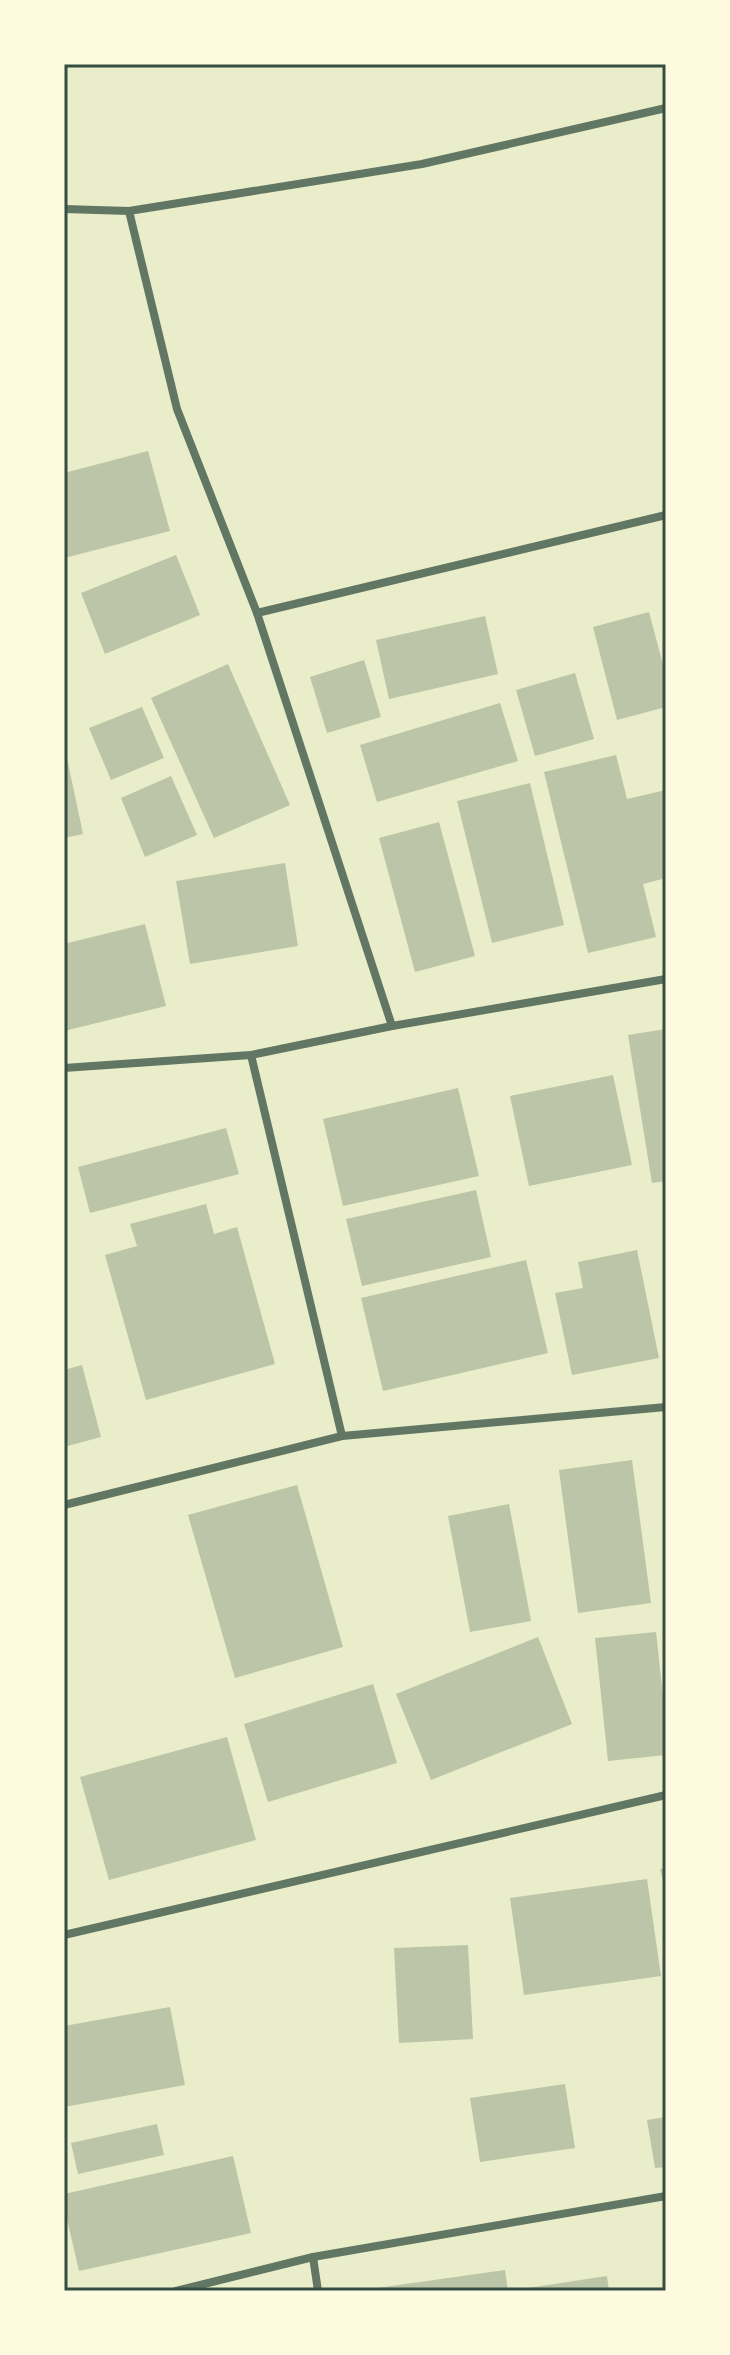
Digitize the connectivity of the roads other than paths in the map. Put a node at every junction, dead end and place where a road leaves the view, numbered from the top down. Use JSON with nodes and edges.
{"nodes":[{"id":1,"x":666,"y":108,"type":"edge"},
{"id":2,"x":64,"y":209,"type":"edge"},
{"id":3,"x":129,"y":211,"type":"junction"},
{"id":4,"x":666,"y":515,"type":"edge"},
{"id":5,"x":257,"y":613,"type":"junction"},
{"id":6,"x":666,"y":979,"type":"edge"},
{"id":7,"x":392,"y":1026,"type":"junction"},
{"id":8,"x":251,"y":1055,"type":"junction"},
{"id":9,"x":64,"y":1068,"type":"edge"},
{"id":10,"x":666,"y":1407,"type":"edge"},
{"id":11,"x":342,"y":1436,"type":"junction"},
{"id":12,"x":64,"y":1505,"type":"edge"},
{"id":13,"x":666,"y":1795,"type":"edge"},
{"id":14,"x":64,"y":1935,"type":"edge"},
{"id":15,"x":666,"y":2196,"type":"edge"},
{"id":16,"x":313,"y":2257,"type":"junction"},
{"id":17,"x":176,"y":2291,"type":"edge"},
{"id":18,"x":318,"y":2291,"type":"edge"}],
"edges":[{"from":1,"to":3,"type":"street"},
{"from":2,"to":3,"type":"street"},
{"from":3,"to":5,"type":"street"},
{"from":4,"to":5,"type":"street"},
{"from":5,"to":7,"type":"street"},
{"from":6,"to":7,"type":"street"},
{"from":7,"to":8,"type":"street"},
{"from":8,"to":9,"type":"street"},
{"from":8,"to":11,"type":"street"},
{"from":10,"to":11,"type":"street"},
{"from":11,"to":12,"type":"street"},
{"from":13,"to":14,"type":"street"},
{"from":15,"to":16,"type":"street"},
{"from":16,"to":17,"type":"street"},
{"from":16,"to":18,"type":"street"}]}
